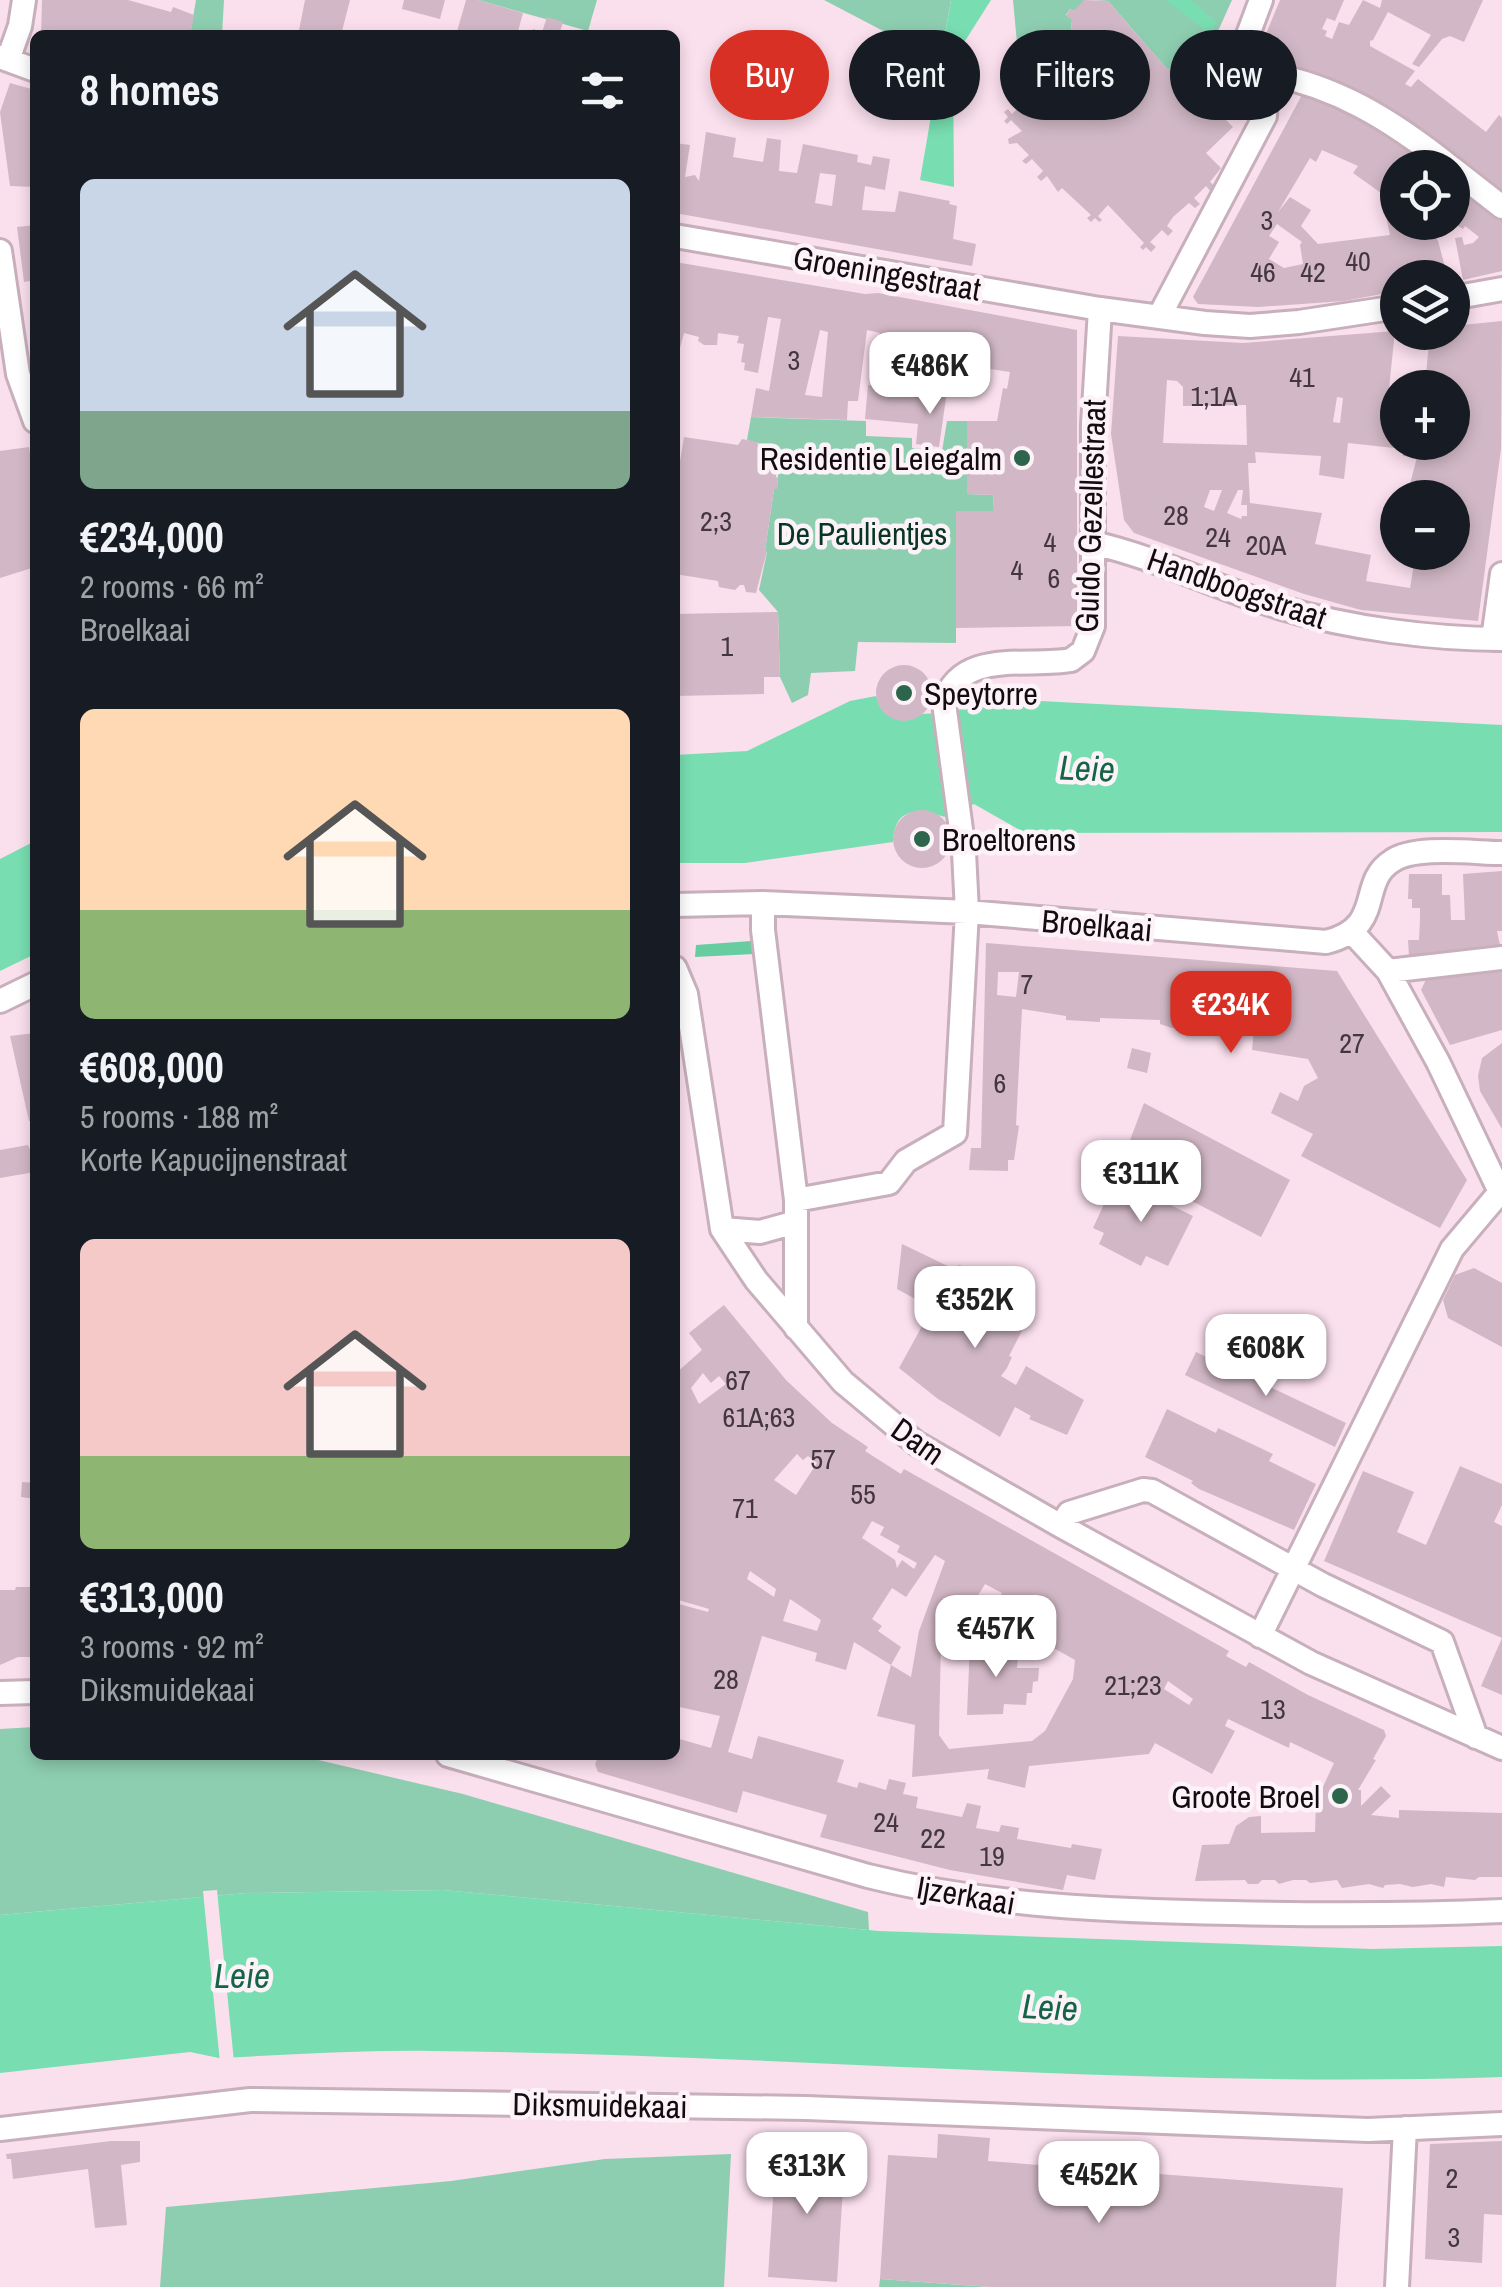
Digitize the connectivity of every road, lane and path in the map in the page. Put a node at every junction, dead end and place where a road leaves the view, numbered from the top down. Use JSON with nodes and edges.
{"nodes":[{"id":1,"x":24,"y":0,"type":"edge"},
{"id":2,"x":1260,"y":0,"type":"edge"},
{"id":3,"x":1250,"y":30,"type":"edge"},
{"id":4,"x":4,"y":59,"type":"edge"},
{"id":5,"x":30,"y":68,"type":"edge"},
{"id":6,"x":1297,"y":81,"type":"edge"},
{"id":7,"x":1263,"y":120,"type":"edge"},
{"id":8,"x":1428,"y":150,"type":"edge"},
{"id":9,"x":1470,"y":182,"type":"edge"},
{"id":10,"x":1502,"y":207,"type":"edge"},
{"id":11,"x":680,"y":237,"type":"edge"},
{"id":12,"x":0,"y":251,"type":"edge"},
{"id":13,"x":1502,"y":289,"type":"edge"},
{"id":14,"x":1470,"y":295,"type":"edge"},
{"id":15,"x":1380,"y":309,"type":"edge"},
{"id":16,"x":1100,"y":310,"type":"junction"},
{"id":17,"x":1159,"y":317,"type":"junction"},
{"id":18,"x":9,"y":374,"type":"edge"},
{"id":19,"x":30,"y":412,"type":"edge"},
{"id":20,"x":1094,"y":542,"type":"junction"},
{"id":21,"x":1502,"y":574,"type":"edge"},
{"id":22,"x":1497,"y":639,"type":"edge"},
{"id":23,"x":1502,"y":852,"type":"edge"},
{"id":24,"x":764,"y":902,"type":"junction"},
{"id":25,"x":680,"y":905,"type":"edge"},
{"id":26,"x":967,"y":912,"type":"junction"},
{"id":27,"x":1352,"y":932,"type":"junction"},
{"id":28,"x":1502,"y":958,"type":"edge"},
{"id":29,"x":1388,"y":971,"type":"junction"},
{"id":30,"x":680,"y":980,"type":"edge"},
{"id":31,"x":30,"y":987,"type":"edge"},
{"id":32,"x":0,"y":1002,"type":"edge"},
{"id":33,"x":1501,"y":1194,"type":"edge"},
{"id":34,"x":796,"y":1211,"type":"junction"},
{"id":35,"x":722,"y":1228,"type":"junction"},
{"id":36,"x":796,"y":1328,"type":"junction"},
{"id":37,"x":1061,"y":1526,"type":"junction"},
{"id":38,"x":1292,"y":1569,"type":"junction"},
{"id":39,"x":1260,"y":1636,"type":"junction"},
{"id":40,"x":30,"y":1692,"type":"edge"},
{"id":41,"x":0,"y":1694,"type":"edge"},
{"id":42,"x":1476,"y":1737,"type":"junction"},
{"id":43,"x":1502,"y":1748,"type":"edge"},
{"id":44,"x":465,"y":1760,"type":"edge"},
{"id":45,"x":1502,"y":1911,"type":"edge"},
{"id":46,"x":1502,"y":2124,"type":"edge"},
{"id":47,"x":0,"y":2128,"type":"edge"},
{"id":48,"x":1405,"y":2128,"type":"junction"},
{"id":49,"x":1397,"y":2287,"type":"edge"}],
"edges":[{"from":1,"to":4,"type":"street"},
{"from":2,"to":3,"type":"street"},
{"from":4,"to":5,"type":"street"},
{"from":6,"to":8,"type":"street"},
{"from":7,"to":17,"type":"street"},
{"from":9,"to":10,"type":"street"},
{"from":11,"to":16,"type":"street","name":"Groeningestraat"},
{"from":12,"to":18,"type":"street"},
{"from":13,"to":14,"type":"street"},
{"from":15,"to":17,"type":"street","name":"Groeningestraat"},
{"from":16,"to":17,"type":"street","name":"Groeningestraat"},
{"from":16,"to":20,"type":"street","name":"Guido Gezellestraat"},
{"from":18,"to":19,"type":"street"},
{"from":20,"to":22,"type":"street","name":"Handboogstraat"},
{"from":20,"to":26,"type":"street","name":"Guido Gezellestraat"},
{"from":21,"to":22,"type":"street"},
{"from":23,"to":27,"type":"street"},
{"from":24,"to":25,"type":"street","name":"Broelkaai"},
{"from":24,"to":26,"type":"street","name":"Broelkaai"},
{"from":24,"to":34,"type":"street"},
{"from":26,"to":27,"type":"street","name":"Broelkaai"},
{"from":26,"to":34,"type":"street","name":"Guido Gezellestraat"},
{"from":27,"to":29,"type":"street"},
{"from":28,"to":29,"type":"street"},
{"from":29,"to":33,"type":"street"},
{"from":30,"to":35,"type":"street","name":"Dam"},
{"from":31,"to":32,"type":"street"},
{"from":33,"to":38,"type":"street"},
{"from":34,"to":35,"type":"street"},
{"from":34,"to":36,"type":"street"},
{"from":35,"to":36,"type":"street","name":"Dam"},
{"from":36,"to":37,"type":"street","name":"Dam"},
{"from":37,"to":38,"type":"street"},
{"from":37,"to":39,"type":"street","name":"Dam"},
{"from":38,"to":39,"type":"street"},
{"from":38,"to":42,"type":"street"},
{"from":39,"to":42,"type":"street","name":"Dam"},
{"from":40,"to":41,"type":"street"},
{"from":42,"to":43,"type":"street","name":"Dam"},
{"from":44,"to":45,"type":"street","name":"Ijzerkaai"},
{"from":46,"to":48,"type":"street","name":"Diksmuidekaai"},
{"from":47,"to":48,"type":"street","name":"Diksmuidekaai"},
{"from":48,"to":49,"type":"street"}]}
